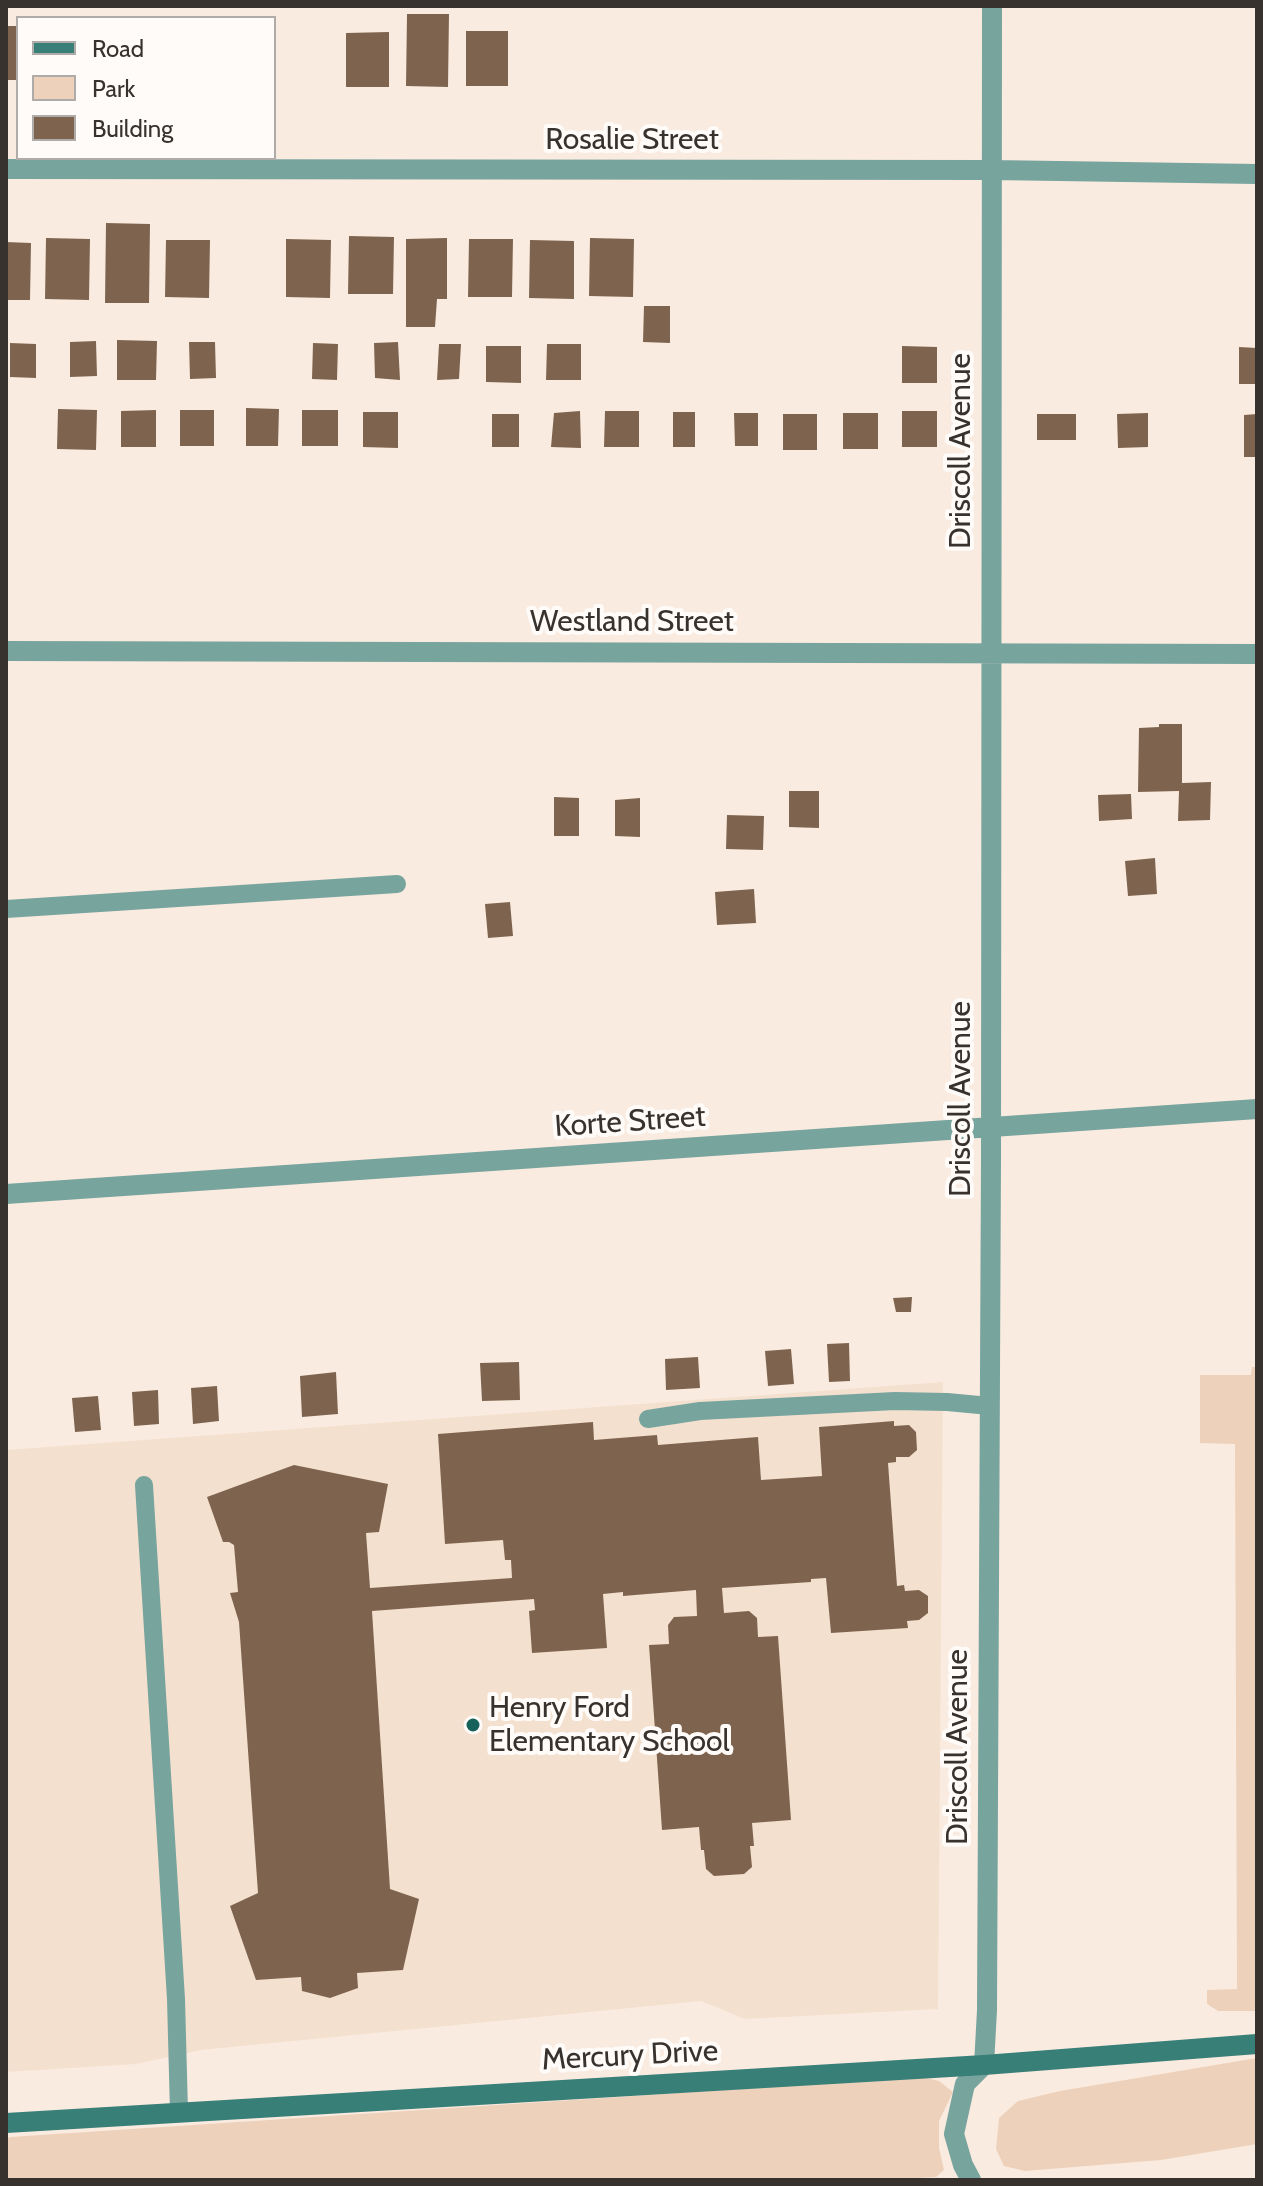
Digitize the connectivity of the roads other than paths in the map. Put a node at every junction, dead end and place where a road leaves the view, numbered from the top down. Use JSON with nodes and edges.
{"nodes":[{"id":1,"x":992,"y":6,"type":"edge"},
{"id":2,"x":6,"y":169,"type":"edge"},
{"id":3,"x":992,"y":170,"type":"junction"},
{"id":4,"x":1257,"y":174,"type":"edge"},
{"id":5,"x":6,"y":651,"type":"edge"},
{"id":6,"x":991,"y":653,"type":"junction"},
{"id":7,"x":1257,"y":654,"type":"edge"},
{"id":8,"x":397,"y":884,"type":"dead end"},
{"id":9,"x":6,"y":909,"type":"edge"},
{"id":10,"x":1257,"y":1109,"type":"edge"},
{"id":11,"x":991,"y":1128,"type":"junction"},
{"id":12,"x":6,"y":1194,"type":"edge"},
{"id":13,"x":990,"y":1406,"type":"junction"},
{"id":14,"x":648,"y":1419,"type":"dead end"},
{"id":15,"x":144,"y":1485,"type":"dead end"},
{"id":16,"x":1257,"y":2044,"type":"edge"},
{"id":17,"x":984,"y":2065,"type":"junction"},
{"id":18,"x":179,"y":2112,"type":"junction"},
{"id":19,"x":6,"y":2123,"type":"edge"},
{"id":20,"x":971,"y":2180,"type":"edge"}],
"edges":[{"from":1,"to":3,"type":"street","name":"Driscoll Avenue"},
{"from":2,"to":3,"type":"street","name":"Rosalie Street"},
{"from":3,"to":4,"type":"street","name":"Rosalie Street"},
{"from":3,"to":6,"type":"street","name":"Driscoll Avenue"},
{"from":5,"to":6,"type":"street","name":"Westland Street"},
{"from":6,"to":7,"type":"street","name":"Westland Street"},
{"from":6,"to":11,"type":"street","name":"Driscoll Avenue"},
{"from":8,"to":9,"type":"lane"},
{"from":10,"to":11,"type":"street","name":"Korte Street"},
{"from":11,"to":12,"type":"street","name":"Korte Street"},
{"from":11,"to":13,"type":"street","name":"Driscoll Avenue"},
{"from":13,"to":14,"type":"lane"},
{"from":13,"to":17,"type":"street","name":"Driscoll Avenue"},
{"from":15,"to":18,"type":"lane"},
{"from":16,"to":17,"type":"street","name":"Mercury Drive"},
{"from":17,"to":18,"type":"street","name":"Mercury Drive"},
{"from":17,"to":20,"type":"street"},
{"from":18,"to":19,"type":"street","name":"Mercury Drive"}]}
